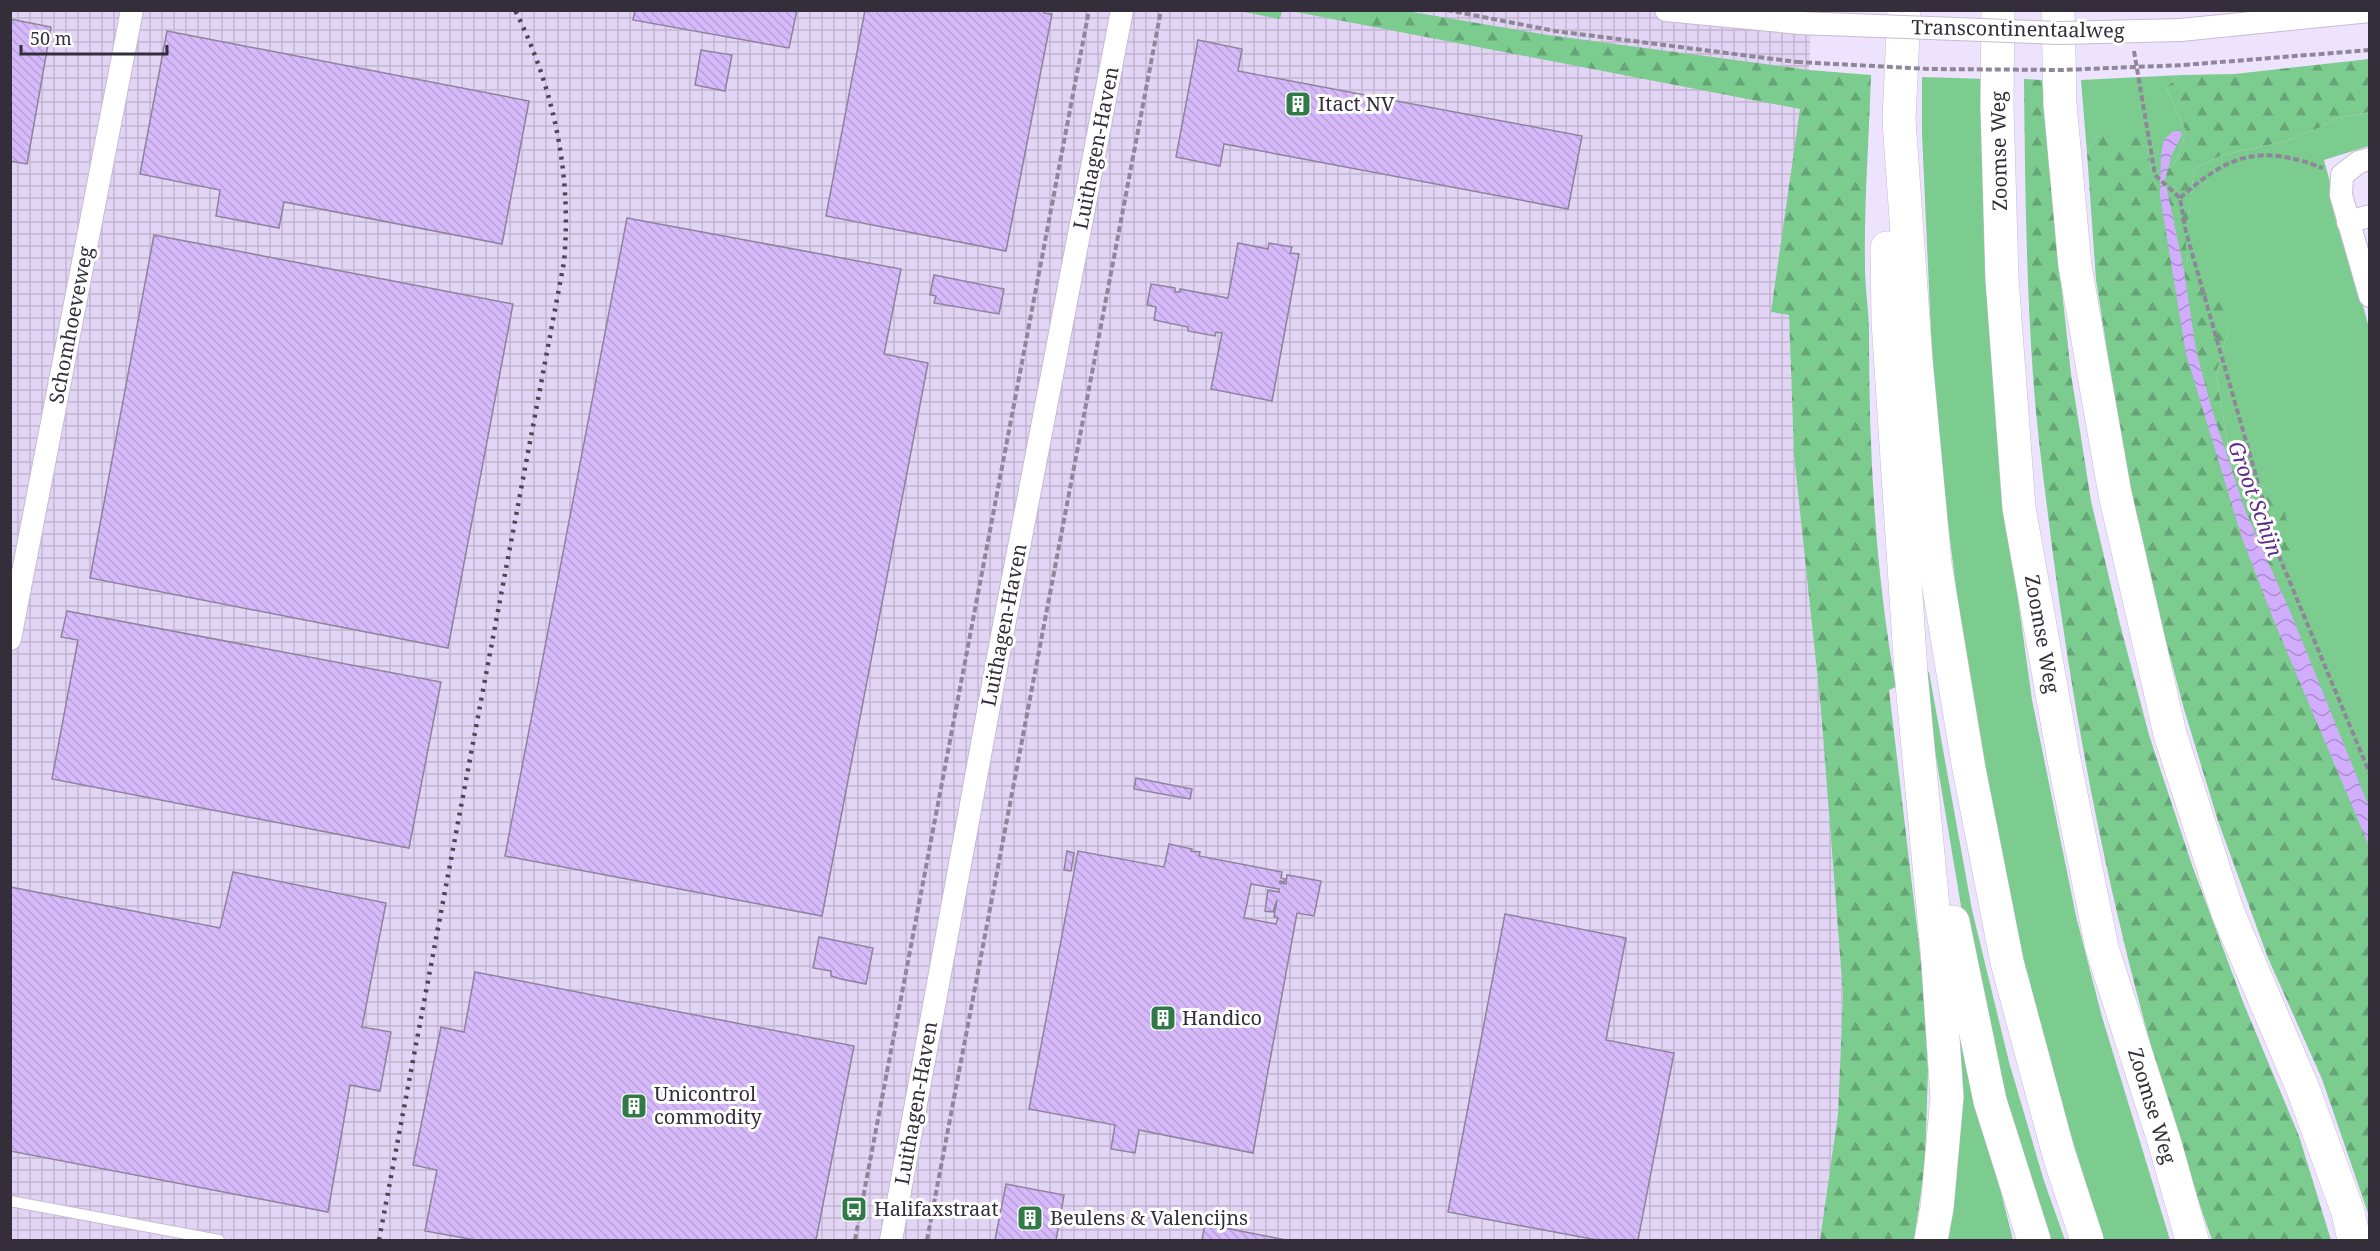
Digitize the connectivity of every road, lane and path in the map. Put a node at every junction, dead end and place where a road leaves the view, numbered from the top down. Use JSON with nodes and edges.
{"nodes":[{"id":1,"x":132,"y":10,"type":"edge"},
{"id":2,"x":1089,"y":10,"type":"edge"},
{"id":3,"x":1122,"y":10,"type":"edge"},
{"id":4,"x":1161,"y":10,"type":"edge"},
{"id":5,"x":1447,"y":10,"type":"edge"},
{"id":6,"x":1666,"y":10,"type":"edge"},
{"id":7,"x":1904,"y":10,"type":"edge"},
{"id":8,"x":1998,"y":10,"type":"edge"},
{"id":9,"x":2058,"y":10,"type":"edge"},
{"id":10,"x":2370,"y":11,"type":"edge"},
{"id":11,"x":2134,"y":46,"type":"dead end"},
{"id":12,"x":2370,"y":50,"type":"edge"},
{"id":13,"x":1899,"y":120,"type":"junction"},
{"id":14,"x":2370,"y":159,"type":"edge"},
{"id":15,"x":2342,"y":175,"type":"junction"},
{"id":16,"x":2180,"y":198,"type":"junction"},
{"id":17,"x":2359,"y":219,"type":"edge"},
{"id":18,"x":2370,"y":296,"type":"edge"},
{"id":19,"x":10,"y":639,"type":"edge"},
{"id":20,"x":1920,"y":752,"type":"junction"},
{"id":21,"x":2370,"y":774,"type":"edge"},
{"id":22,"x":10,"y":1201,"type":"edge"},
{"id":23,"x":219,"y":1240,"type":"edge"},
{"id":24,"x":855,"y":1240,"type":"edge"},
{"id":25,"x":891,"y":1240,"type":"edge"},
{"id":26,"x":927,"y":1240,"type":"edge"},
{"id":27,"x":1930,"y":1240,"type":"edge"},
{"id":28,"x":2034,"y":1240,"type":"edge"},
{"id":29,"x":2087,"y":1240,"type":"edge"},
{"id":30,"x":2192,"y":1240,"type":"edge"},
{"id":31,"x":2354,"y":1240,"type":"edge"}],
"edges":[{"from":1,"to":19,"type":"street","name":"Schomhoeveweg"},
{"from":2,"to":24,"type":"path"},
{"from":3,"to":25,"type":"street","name":"Luithagen-Haven"},
{"from":4,"to":26,"type":"path"},
{"from":5,"to":12,"type":"path","bridge":true},
{"from":6,"to":10,"type":"street","name":"Transcontinentaalweg","bridge":true},
{"from":7,"to":13,"type":"highway"},
{"from":8,"to":30,"type":"highway","name":"Zoomse Weg"},
{"from":9,"to":31,"type":"highway"},
{"from":11,"to":16,"type":"path"},
{"from":13,"to":20,"type":"highway"},
{"from":13,"to":29,"type":"highway"},
{"from":14,"to":15,"type":"street"},
{"from":15,"to":16,"type":"path"},
{"from":15,"to":17,"type":"street"},
{"from":16,"to":21,"type":"path"},
{"from":17,"to":18,"type":"street"},
{"from":20,"to":27,"type":"highway"},
{"from":20,"to":28,"type":"highway"},
{"from":22,"to":23,"type":"lane"}]}
